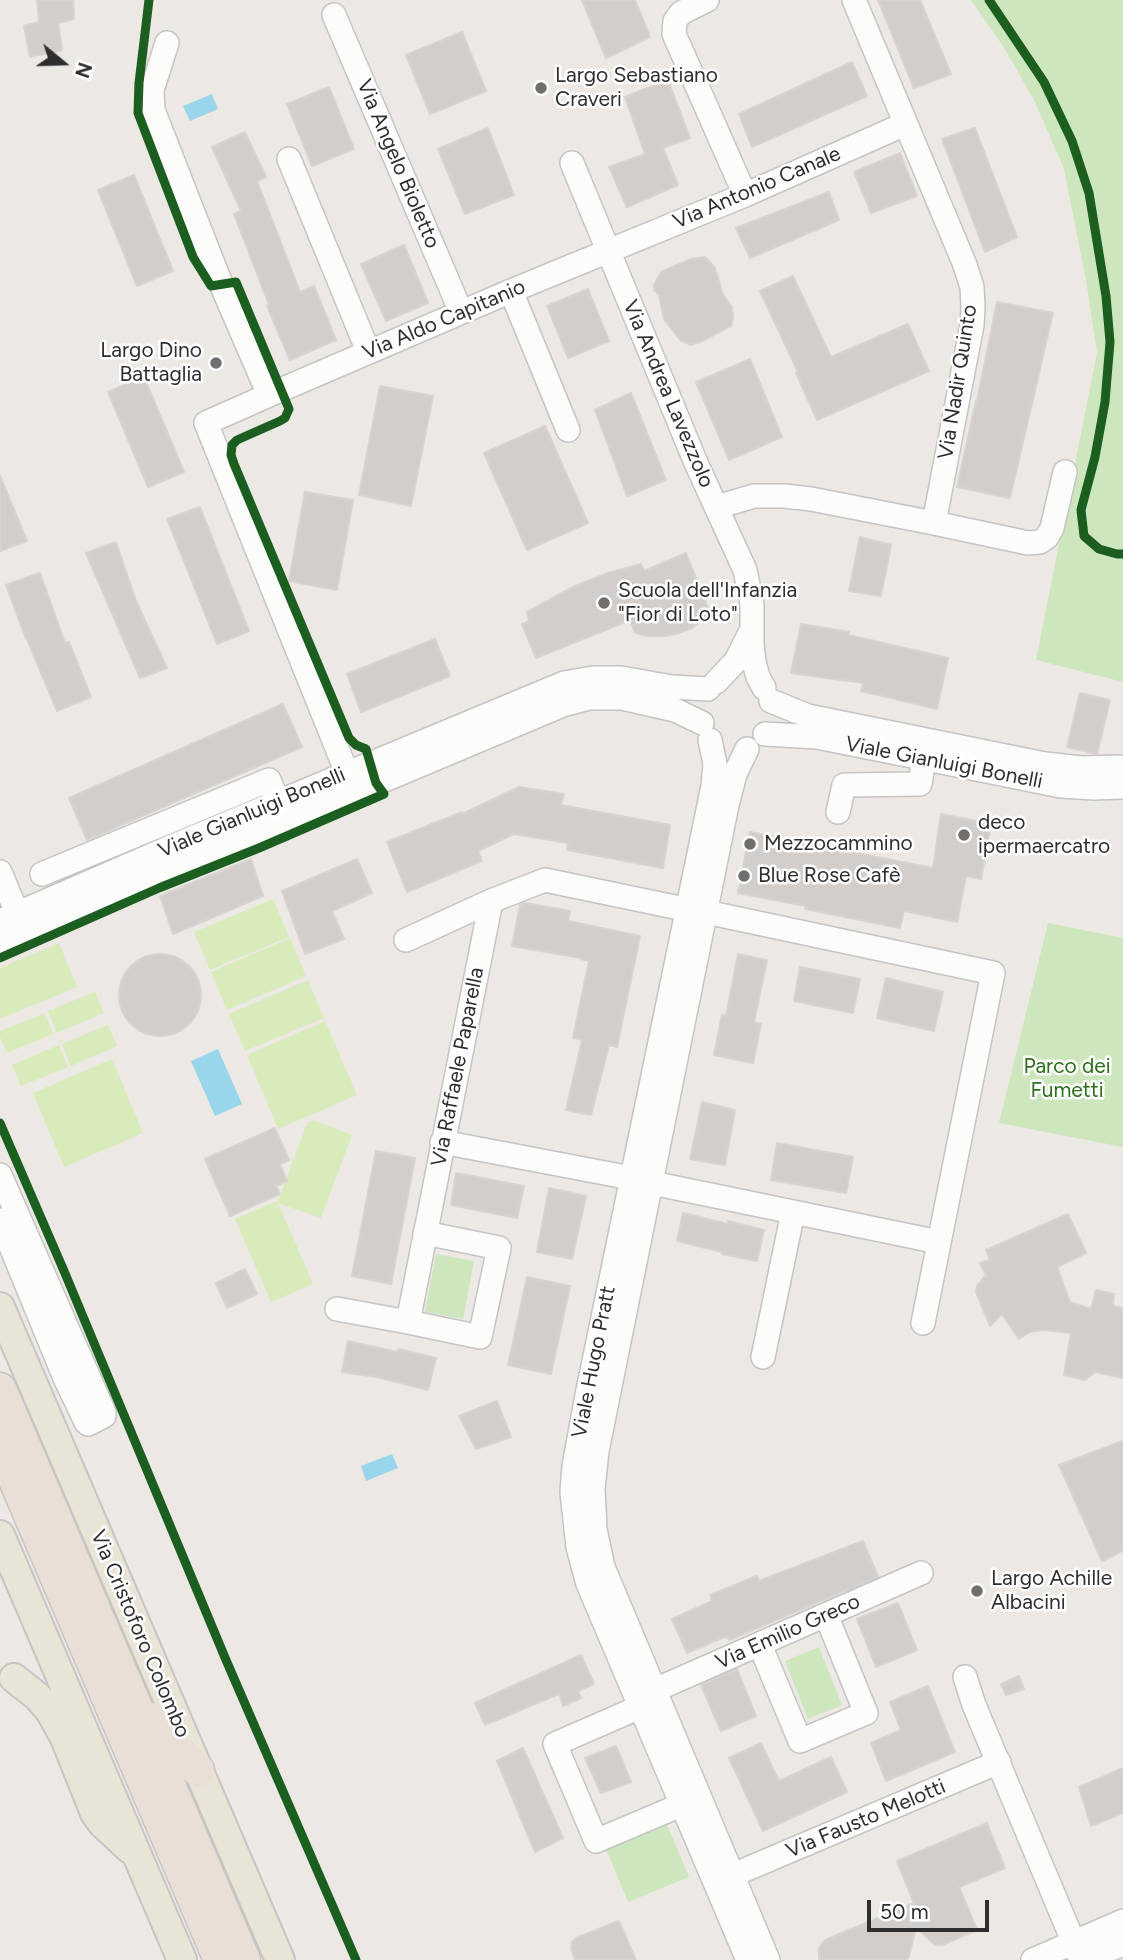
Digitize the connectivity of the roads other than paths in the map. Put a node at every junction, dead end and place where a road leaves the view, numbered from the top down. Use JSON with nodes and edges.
{"nodes":[{"id":1,"x":708,"y":0,"type":"edge"},
{"id":2,"x":854,"y":0,"type":"edge"},
{"id":3,"x":334,"y":15,"type":"dead end"},
{"id":4,"x":166,"y":43,"type":"dead end"},
{"id":5,"x":905,"y":124,"type":"junction"},
{"id":6,"x":289,"y":159,"type":"dead end"},
{"id":7,"x":572,"y":163,"type":"dead end"},
{"id":8,"x":745,"y":195,"type":"junction"},
{"id":9,"x":607,"y":251,"type":"junction"},
{"id":10,"x":511,"y":291,"type":"junction"},
{"id":11,"x":461,"y":312,"type":"junction"},
{"id":12,"x":369,"y":351,"type":"junction"},
{"id":13,"x":275,"y":392,"type":"junction"},
{"id":14,"x":568,"y":430,"type":"dead end"},
{"id":15,"x":1065,"y":472,"type":"dead end"},
{"id":16,"x":717,"y":507,"type":"junction"},
{"id":17,"x":934,"y":523,"type":"junction"},
{"id":18,"x":752,"y":627,"type":"junction"},
{"id":19,"x":712,"y":685,"type":"junction"},
{"id":20,"x":767,"y":695,"type":"junction"},
{"id":21,"x":706,"y":731,"type":"junction"},
{"id":22,"x":756,"y":741,"type":"junction"},
{"id":23,"x":924,"y":760,"type":"junction"},
{"id":24,"x":1123,"y":767,"type":"edge"},
{"id":25,"x":352,"y":783,"type":"junction"},
{"id":26,"x":1123,"y":786,"type":"edge"},
{"id":27,"x":278,"y":802,"type":"junction"},
{"id":28,"x":838,"y":812,"type":"dead end"},
{"id":29,"x":0,"y":872,"type":"edge"},
{"id":30,"x":42,"y":874,"type":"dead end"},
{"id":31,"x":491,"y":901,"type":"junction"},
{"id":32,"x":697,"y":911,"type":"junction"},
{"id":33,"x":14,"y":922,"type":"edge"},
{"id":34,"x":406,"y":940,"type":"dead end"},
{"id":35,"x":0,"y":942,"type":"edge"},
{"id":36,"x":442,"y":1142,"type":"junction"},
{"id":37,"x":0,"y":1175,"type":"edge"},
{"id":38,"x":641,"y":1180,"type":"junction"},
{"id":39,"x":793,"y":1212,"type":"junction"},
{"id":40,"x":0,"y":1220,"type":"edge"},
{"id":41,"x":425,"y":1233,"type":"junction"},
{"id":42,"x":939,"y":1242,"type":"junction"},
{"id":43,"x":0,"y":1307,"type":"edge"},
{"id":44,"x":337,"y":1309,"type":"dead end"},
{"id":45,"x":408,"y":1322,"type":"junction"},
{"id":46,"x":923,"y":1323,"type":"dead end"},
{"id":47,"x":763,"y":1357,"type":"dead end"},
{"id":48,"x":65,"y":1378,"type":"junction"},
{"id":49,"x":0,"y":1389,"type":"edge"},
{"id":50,"x":37,"y":1394,"type":"junction"},
{"id":51,"x":0,"y":1445,"type":"edge"},
{"id":52,"x":0,"y":1535,"type":"edge"},
{"id":53,"x":921,"y":1573,"type":"dead end"},
{"id":54,"x":81,"y":1577,"type":"junction"},
{"id":55,"x":826,"y":1615,"type":"junction"},
{"id":56,"x":760,"y":1645,"type":"junction"},
{"id":57,"x":7,"y":1675,"type":"edge"},
{"id":58,"x":965,"y":1676,"type":"dead end"},
{"id":59,"x":647,"y":1699,"type":"junction"},
{"id":60,"x":999,"y":1762,"type":"junction"},
{"id":61,"x":198,"y":1770,"type":"junction"},
{"id":62,"x":681,"y":1805,"type":"junction"},
{"id":63,"x":138,"y":1856,"type":"junction"},
{"id":64,"x":733,"y":1875,"type":"junction"},
{"id":65,"x":1123,"y":1921,"type":"edge"},
{"id":66,"x":1123,"y":1944,"type":"edge"},
{"id":67,"x":1080,"y":1954,"type":"edge"},
{"id":68,"x":182,"y":1960,"type":"edge"},
{"id":69,"x":220,"y":1960,"type":"edge"},
{"id":70,"x":244,"y":1960,"type":"edge"},
{"id":71,"x":280,"y":1960,"type":"edge"},
{"id":72,"x":748,"y":1960,"type":"edge"},
{"id":73,"x":768,"y":1960,"type":"edge"},
{"id":74,"x":1033,"y":1960,"type":"edge"}],
"edges":[{"from":1,"to":8,"type":"street"},
{"from":2,"to":5,"type":"street","name":"Via Nadir Quinto"},
{"from":3,"to":11,"type":"street","name":"Via Angelo Bioletto"},
{"from":4,"to":13,"type":"street"},
{"from":5,"to":8,"type":"street","name":"Via Antonio Canale"},
{"from":5,"to":17,"type":"street","name":"Via Nadir Quinto"},
{"from":6,"to":12,"type":"street"},
{"from":7,"to":9,"type":"street","name":"Via Andrea Lavezzolo"},
{"from":8,"to":9,"type":"street","name":"Via Antonio Canale"},
{"from":9,"to":10,"type":"street","name":"Via Aldo Capitanio"},
{"from":9,"to":16,"type":"street","name":"Via Andrea Lavezzolo"},
{"from":10,"to":11,"type":"street","name":"Via Aldo Capitanio"},
{"from":10,"to":14,"type":"street"},
{"from":11,"to":12,"type":"street","name":"Via Aldo Capitanio"},
{"from":12,"to":13,"type":"street","name":"Via Aldo Capitanio"},
{"from":13,"to":25,"type":"street"},
{"from":15,"to":17,"type":"street"},
{"from":16,"to":17,"type":"street"},
{"from":16,"to":18,"type":"street","name":"Via Andrea Lavezzolo"},
{"from":18,"to":19,"type":"street"},
{"from":18,"to":20,"type":"street","name":"Via Andrea Lavezzolo"},
{"from":19,"to":20,"type":"street"},
{"from":19,"to":21,"type":"street"},
{"from":19,"to":25,"type":"street","name":"Viale Gianluigi Bonelli"},
{"from":20,"to":22,"type":"street"},
{"from":20,"to":24,"type":"street","name":"Viale Gianluigi Bonelli"},
{"from":21,"to":22,"type":"street"},
{"from":21,"to":25,"type":"street","name":"Viale Gianluigi Bonelli"},
{"from":21,"to":32,"type":"street","name":"Viale Hugo Pratt"},
{"from":22,"to":23,"type":"street","name":"Viale Gianluigi Bonelli"},
{"from":22,"to":32,"type":"street","name":"Viale Hugo Pratt"},
{"from":23,"to":26,"type":"street","name":"Viale Gianluigi Bonelli"},
{"from":23,"to":28,"type":"street"},
{"from":25,"to":27,"type":"street","name":"Viale Gianluigi Bonelli"},
{"from":25,"to":33,"type":"street","name":"Viale Gianluigi Bonelli"},
{"from":27,"to":30,"type":"street"},
{"from":27,"to":33,"type":"street","name":"Viale Gianluigi Bonelli"},
{"from":29,"to":33,"type":"street"},
{"from":31,"to":32,"type":"street"},
{"from":31,"to":34,"type":"street"},
{"from":31,"to":36,"type":"street","name":"Via Raffaele Paparella"},
{"from":32,"to":38,"type":"street","name":"Viale Hugo Pratt"},
{"from":32,"to":42,"type":"street"},
{"from":33,"to":35,"type":"street","name":"Viale Gianluigi Bonelli"},
{"from":36,"to":38,"type":"street"},
{"from":36,"to":41,"type":"street","name":"Via Raffaele Paparella"},
{"from":37,"to":48,"type":"street"},
{"from":38,"to":39,"type":"street"},
{"from":38,"to":59,"type":"street","name":"Viale Hugo Pratt"},
{"from":39,"to":42,"type":"street"},
{"from":39,"to":47,"type":"street"},
{"from":40,"to":48,"type":"street"},
{"from":41,"to":45,"type":"street","name":"Via Raffaele Paparella"},
{"from":41,"to":45,"type":"street"},
{"from":42,"to":46,"type":"street"},
{"from":43,"to":50,"type":"main road","name":"Via Cristoforo Colombo"},
{"from":44,"to":45,"type":"street"},
{"from":48,"to":50,"type":"street"},
{"from":49,"to":54,"type":"highway","name":"Via Cristoforo Colombo"},
{"from":50,"to":61,"type":"main road","name":"Via Cristoforo Colombo"},
{"from":51,"to":69,"type":"highway"},
{"from":52,"to":63,"type":"main road"},
{"from":53,"to":55,"type":"street","name":"Via Emilio Greco"},
{"from":54,"to":61,"type":"highway"},
{"from":54,"to":70,"type":"highway","name":"Via Cristoforo Colombo"},
{"from":55,"to":56,"type":"street","name":"Via Emilio Greco"},
{"from":55,"to":56,"type":"street"},
{"from":56,"to":59,"type":"street","name":"Via Emilio Greco"},
{"from":57,"to":63,"type":"main road"},
{"from":58,"to":60,"type":"street"},
{"from":59,"to":62,"type":"street","name":"Viale Hugo Pratt"},
{"from":59,"to":62,"type":"street","name":"Via Emilio Greco"},
{"from":59,"to":64,"type":"street","name":"Viale Hugo Pratt"},
{"from":60,"to":64,"type":"street","name":"Via Fausto Melotti"},
{"from":60,"to":67,"type":"street"},
{"from":61,"to":71,"type":"main road","name":"Via Cristoforo Colombo"},
{"from":62,"to":72,"type":"street","name":"Viale Hugo Pratt"},
{"from":63,"to":68,"type":"main road"},
{"from":64,"to":73,"type":"street","name":"Viale Hugo Pratt"},
{"from":65,"to":67,"type":"street"},
{"from":66,"to":67,"type":"street"},
{"from":67,"to":74,"type":"street"}]}
